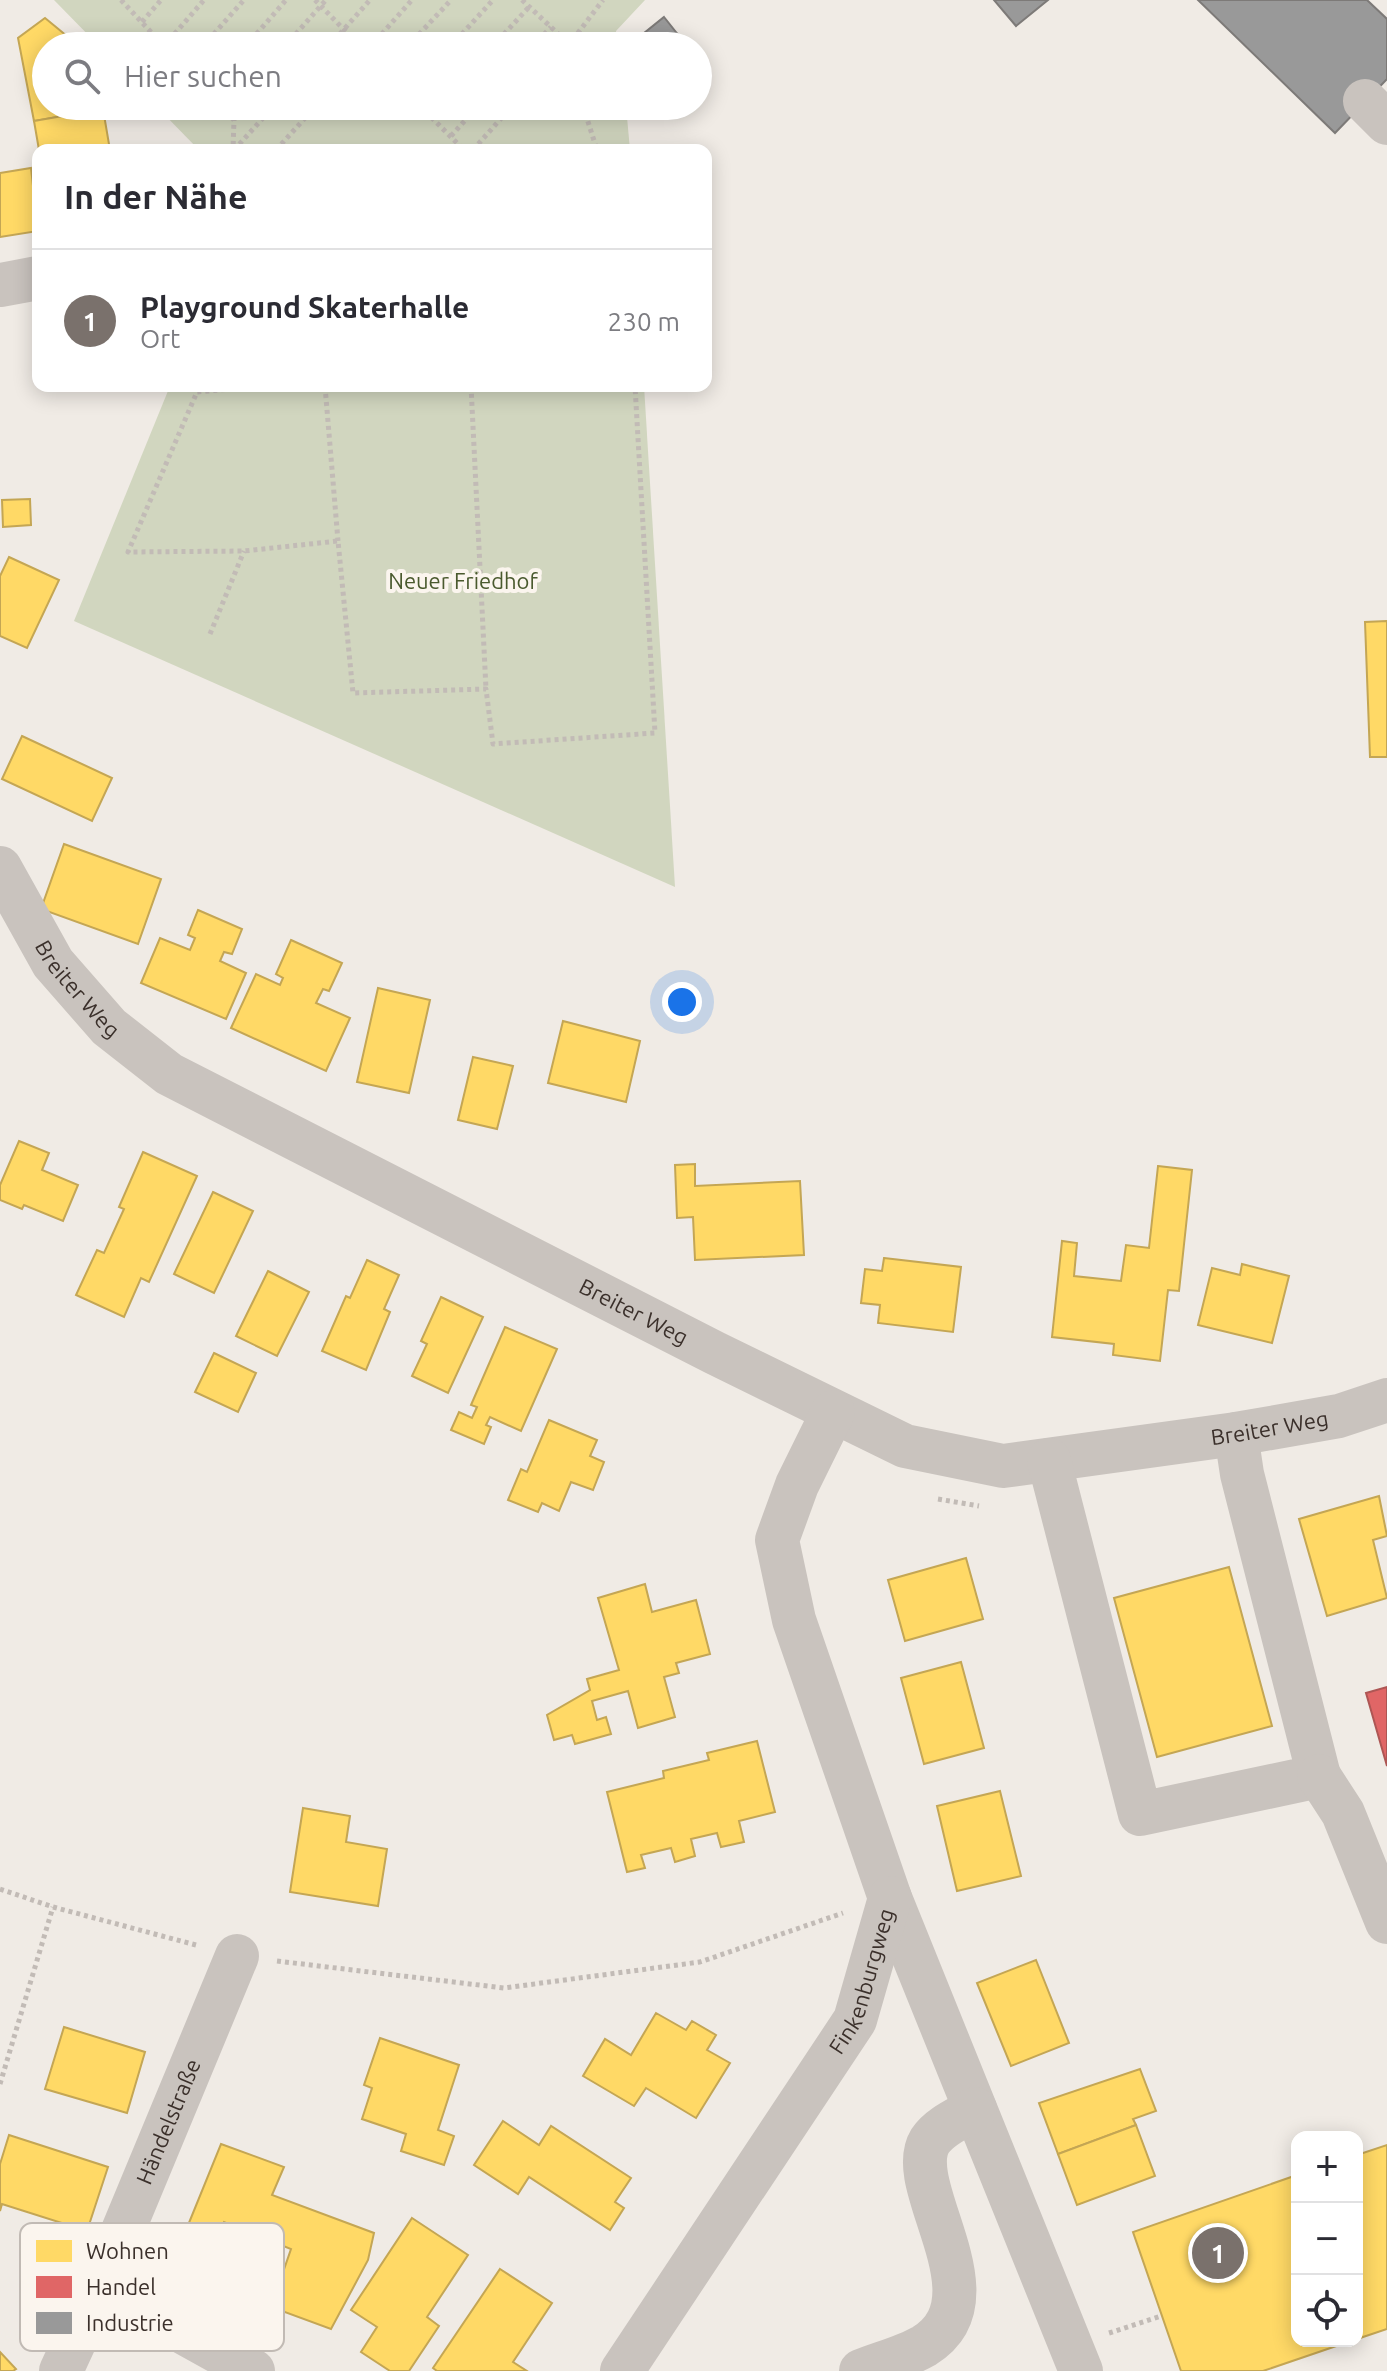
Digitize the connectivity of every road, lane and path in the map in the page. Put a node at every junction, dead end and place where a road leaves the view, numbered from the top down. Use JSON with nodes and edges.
{"nodes":[{"id":1,"x":121,"y":0,"type":"edge"},
{"id":2,"x":161,"y":0,"type":"edge"},
{"id":3,"x":204,"y":0,"type":"edge"},
{"id":4,"x":244,"y":0,"type":"edge"},
{"id":5,"x":286,"y":0,"type":"edge"},
{"id":6,"x":315,"y":0,"type":"edge"},
{"id":7,"x":326,"y":0,"type":"edge"},
{"id":8,"x":370,"y":0,"type":"edge"},
{"id":9,"x":412,"y":0,"type":"edge"},
{"id":10,"x":451,"y":0,"type":"edge"},
{"id":11,"x":493,"y":0,"type":"edge"},
{"id":12,"x":522,"y":0,"type":"edge"},
{"id":13,"x":603,"y":0,"type":"edge"},
{"id":14,"x":321,"y":6,"type":"junction"},
{"id":15,"x":529,"y":7,"type":"junction"},
{"id":16,"x":142,"y":22,"type":"junction"},
{"id":17,"x":551,"y":27,"type":"junction"},
{"id":18,"x":344,"y":29,"type":"junction"},
{"id":19,"x":151,"y":32,"type":"edge"},
{"id":20,"x":176,"y":32,"type":"edge"},
{"id":21,"x":215,"y":32,"type":"edge"},
{"id":22,"x":258,"y":32,"type":"edge"},
{"id":23,"x":298,"y":32,"type":"edge"},
{"id":24,"x":341,"y":32,"type":"edge"},
{"id":25,"x":347,"y":32,"type":"edge"},
{"id":26,"x":383,"y":32,"type":"edge"},
{"id":27,"x":421,"y":32,"type":"edge"},
{"id":28,"x":464,"y":32,"type":"edge"},
{"id":29,"x":506,"y":32,"type":"edge"},
{"id":30,"x":546,"y":32,"type":"edge"},
{"id":31,"x":555,"y":32,"type":"edge"},
{"id":32,"x":577,"y":32,"type":"edge"},
{"id":33,"x":234,"y":120,"type":"edge"},
{"id":34,"x":261,"y":120,"type":"edge"},
{"id":35,"x":303,"y":120,"type":"edge"},
{"id":36,"x":434,"y":120,"type":"edge"},
{"id":37,"x":465,"y":120,"type":"edge"},
{"id":38,"x":500,"y":120,"type":"edge"},
{"id":39,"x":587,"y":120,"type":"edge"},
{"id":40,"x":451,"y":136,"type":"junction"},
{"id":41,"x":234,"y":144,"type":"edge"},
{"id":42,"x":239,"y":144,"type":"edge"},
{"id":43,"x":281,"y":144,"type":"edge"},
{"id":44,"x":458,"y":144,"type":"edge"},
{"id":45,"x":478,"y":144,"type":"edge"},
{"id":46,"x":595,"y":144,"type":"edge"},
{"id":47,"x":32,"y":279,"type":"edge"},
{"id":48,"x":0,"y":285,"type":"edge"},
{"id":49,"x":197,"y":392,"type":"edge"},
{"id":50,"x":326,"y":392,"type":"edge"},
{"id":51,"x":471,"y":392,"type":"edge"},
{"id":52,"x":635,"y":392,"type":"edge"},
{"id":53,"x":338,"y":541,"type":"junction"},
{"id":54,"x":244,"y":551,"type":"junction"},
{"id":55,"x":210,"y":634,"type":"dead end"},
{"id":56,"x":486,"y":689,"type":"junction"},
{"id":57,"x":0,"y":868,"type":"edge"},
{"id":58,"x":1387,"y":1400,"type":"edge"},
{"id":59,"x":833,"y":1412,"type":"junction"},
{"id":60,"x":1236,"y":1434,"type":"junction"},
{"id":61,"x":1049,"y":1460,"type":"junction"},
{"id":62,"x":1319,"y":1776,"type":"junction"},
{"id":63,"x":0,"y":1889,"type":"edge"},
{"id":64,"x":890,"y":1898,"type":"junction"},
{"id":65,"x":53,"y":1907,"type":"junction"},
{"id":66,"x":1387,"y":1922,"type":"edge"},
{"id":67,"x":237,"y":1956,"type":"junction"},
{"id":68,"x":0,"y":2084,"type":"edge"},
{"id":69,"x":975,"y":2109,"type":"junction"},
{"id":70,"x":126,"y":2223,"type":"edge"},
{"id":71,"x":1161,"y":2316,"type":"dead end"},
{"id":72,"x":70,"y":2351,"type":"edge"},
{"id":73,"x":217,"y":2351,"type":"edge"},
{"id":74,"x":1076,"y":2358,"type":"edge"},
{"id":75,"x":61,"y":2371,"type":"edge"},
{"id":76,"x":253,"y":2371,"type":"edge"},
{"id":77,"x":622,"y":2371,"type":"edge"},
{"id":78,"x":861,"y":2371,"type":"edge"}],
"edges":[{"from":1,"to":16,"type":"path"},
{"from":2,"to":16,"type":"path"},
{"from":3,"to":20,"type":"path"},
{"from":4,"to":21,"type":"path"},
{"from":5,"to":22,"type":"path"},
{"from":6,"to":14,"type":"path"},
{"from":7,"to":14,"type":"path"},
{"from":8,"to":18,"type":"path"},
{"from":9,"to":26,"type":"path"},
{"from":10,"to":27,"type":"path"},
{"from":11,"to":28,"type":"path"},
{"from":12,"to":15,"type":"path"},
{"from":13,"to":32,"type":"path"},
{"from":14,"to":18,"type":"path"},
{"from":14,"to":23,"type":"path"},
{"from":15,"to":17,"type":"path"},
{"from":15,"to":29,"type":"path"},
{"from":16,"to":19,"type":"path"},
{"from":17,"to":30,"type":"path"},
{"from":17,"to":31,"type":"path"},
{"from":18,"to":24,"type":"path"},
{"from":18,"to":25,"type":"path"},
{"from":33,"to":41,"type":"path"},
{"from":34,"to":42,"type":"path"},
{"from":35,"to":43,"type":"path"},
{"from":36,"to":40,"type":"path"},
{"from":37,"to":40,"type":"path"},
{"from":38,"to":45,"type":"path"},
{"from":39,"to":46,"type":"path"},
{"from":40,"to":44,"type":"path"},
{"from":47,"to":48,"type":"street"},
{"from":49,"to":54,"type":"path"},
{"from":50,"to":53,"type":"path"},
{"from":51,"to":56,"type":"path"},
{"from":52,"to":56,"type":"path"},
{"from":53,"to":54,"type":"path"},
{"from":53,"to":56,"type":"path"},
{"from":54,"to":55,"type":"path"},
{"from":57,"to":59,"type":"street","name":"Breiter Weg"},
{"from":58,"to":60,"type":"street","name":"Breiter Weg"},
{"from":59,"to":61,"type":"street","name":"Breiter Weg"},
{"from":59,"to":64,"type":"street","name":"Finkenburgweg"},
{"from":60,"to":61,"type":"street","name":"Breiter Weg"},
{"from":60,"to":62,"type":"street"},
{"from":61,"to":62,"type":"street"},
{"from":62,"to":66,"type":"street"},
{"from":63,"to":65,"type":"path"},
{"from":64,"to":67,"type":"path"},
{"from":64,"to":69,"type":"street"},
{"from":64,"to":77,"type":"street","name":"Finkenburgweg"},
{"from":65,"to":67,"type":"path"},
{"from":65,"to":68,"type":"path"},
{"from":67,"to":70,"type":"street","name":"Händelstraße"},
{"from":69,"to":74,"type":"street"},
{"from":69,"to":78,"type":"street"},
{"from":71,"to":74,"type":"path"},
{"from":72,"to":75,"type":"street","name":"Händelstraße"},
{"from":73,"to":76,"type":"street"}]}
